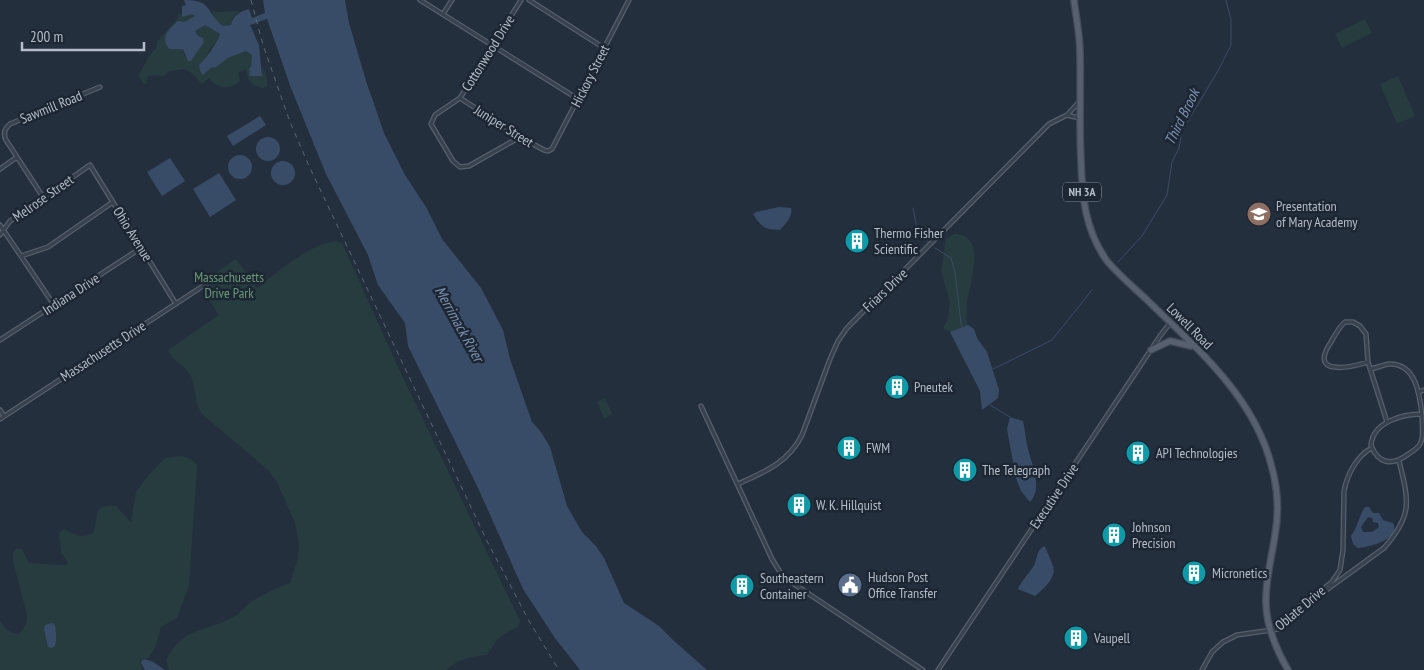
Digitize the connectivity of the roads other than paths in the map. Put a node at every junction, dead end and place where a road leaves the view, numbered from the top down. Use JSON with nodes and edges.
{"nodes":[{"id":1,"x":420,"y":0,"type":"edge"},
{"id":2,"x":452,"y":0,"type":"edge"},
{"id":3,"x":521,"y":0,"type":"edge"},
{"id":4,"x":529,"y":0,"type":"edge"},
{"id":5,"x":629,"y":0,"type":"edge"},
{"id":6,"x":1074,"y":0,"type":"edge"},
{"id":7,"x":443,"y":14,"type":"junction"},
{"id":8,"x":493,"y":46,"type":"junction"},
{"id":9,"x":604,"y":48,"type":"junction"},
{"id":10,"x":100,"y":87,"type":"dead end"},
{"id":11,"x":460,"y":98,"type":"junction"},
{"id":12,"x":578,"y":99,"type":"junction"},
{"id":13,"x":1080,"y":101,"type":"junction"},
{"id":14,"x":1066,"y":115,"type":"junction"},
{"id":15,"x":1079,"y":118,"type":"junction"},
{"id":16,"x":520,"y":137,"type":"junction"},
{"id":17,"x":548,"y":151,"type":"joint"},
{"id":18,"x":17,"y":157,"type":"junction"},
{"id":19,"x":90,"y":165,"type":"joint"},
{"id":20,"x":0,"y":169,"type":"edge"},
{"id":21,"x":43,"y":197,"type":"junction"},
{"id":22,"x":113,"y":202,"type":"junction"},
{"id":23,"x":0,"y":225,"type":"edge"},
{"id":24,"x":4,"y":230,"type":"junction"},
{"id":25,"x":0,"y":235,"type":"edge"},
{"id":26,"x":142,"y":248,"type":"junction"},
{"id":27,"x":21,"y":256,"type":"junction"},
{"id":28,"x":206,"y":284,"type":"dead end"},
{"id":29,"x":176,"y":304,"type":"junction"},
{"id":30,"x":54,"y":305,"type":"junction"},
{"id":31,"x":1170,"y":323,"type":"junction"},
{"id":32,"x":0,"y":340,"type":"edge"},
{"id":33,"x":1194,"y":347,"type":"junction"},
{"id":34,"x":1151,"y":350,"type":"junction"},
{"id":35,"x":1368,"y":362,"type":"junction"},
{"id":36,"x":1370,"y":369,"type":"junction"},
{"id":37,"x":1424,"y":390,"type":"edge"},
{"id":38,"x":1418,"y":392,"type":"junction"},
{"id":39,"x":701,"y":406,"type":"dead end"},
{"id":40,"x":0,"y":410,"type":"edge"},
{"id":41,"x":1422,"y":414,"type":"junction"},
{"id":42,"x":4,"y":416,"type":"junction"},
{"id":43,"x":0,"y":419,"type":"edge"},
{"id":44,"x":1387,"y":422,"type":"junction"},
{"id":45,"x":1423,"y":437,"type":"edge"},
{"id":46,"x":1372,"y":448,"type":"junction"},
{"id":47,"x":1399,"y":461,"type":"junction"},
{"id":48,"x":738,"y":484,"type":"junction"},
{"id":49,"x":1340,"y":570,"type":"junction"},
{"id":50,"x":1345,"y":577,"type":"junction"},
{"id":51,"x":1271,"y":631,"type":"junction"},
{"id":52,"x":923,"y":670,"type":"edge"},
{"id":53,"x":938,"y":670,"type":"edge"},
{"id":54,"x":1202,"y":670,"type":"edge"},
{"id":55,"x":1288,"y":670,"type":"edge"}],
"edges":[{"from":1,"to":7,"type":"street"},
{"from":2,"to":7,"type":"street"},
{"from":3,"to":8,"type":"street","name":"Cottonwood Drive"},
{"from":4,"to":9,"type":"street"},
{"from":5,"to":9,"type":"street","name":"Hickory Street"},
{"from":6,"to":13,"type":"main road","name":"Lowell Road","number":"NH 3A"},
{"from":7,"to":8,"type":"street"},
{"from":8,"to":11,"type":"street","name":"Cottonwood Drive"},
{"from":8,"to":12,"type":"street"},
{"from":9,"to":12,"type":"street","name":"Hickory Street"},
{"from":10,"to":18,"type":"street","name":"Sawmill Road"},
{"from":11,"to":16,"type":"street","name":"Juniper Street"},
{"from":11,"to":16,"type":"street","name":"Cottonwood Drive"},
{"from":12,"to":17,"type":"street","name":"Hickory Street"},
{"from":13,"to":14,"type":"street","name":"Friars Drive"},
{"from":13,"to":15,"type":"main road","name":"Lowell Road","number":"NH 3A"},
{"from":14,"to":15,"type":"street"},
{"from":14,"to":48,"type":"street","name":"Friars Drive"},
{"from":15,"to":31,"type":"main road","name":"Lowell Road","number":"NH 3A"},
{"from":16,"to":17,"type":"street","name":"Juniper Street"},
{"from":18,"to":20,"type":"street"},
{"from":18,"to":21,"type":"street"},
{"from":19,"to":21,"type":"street","name":"Melrose Street"},
{"from":19,"to":22,"type":"street","name":"Ohio Avenue"},
{"from":21,"to":24,"type":"street","name":"Melrose Street"},
{"from":22,"to":26,"type":"street","name":"Ohio Avenue"},
{"from":22,"to":27,"type":"street"},
{"from":23,"to":24,"type":"street"},
{"from":24,"to":25,"type":"street","name":"Melrose Street"},
{"from":24,"to":27,"type":"street"},
{"from":26,"to":29,"type":"street","name":"Ohio Avenue"},
{"from":26,"to":30,"type":"street","name":"Indiana Drive"},
{"from":27,"to":30,"type":"street"},
{"from":28,"to":29,"type":"street","name":"Massachusetts Drive"},
{"from":29,"to":42,"type":"street","name":"Massachusetts Drive"},
{"from":30,"to":32,"type":"street","name":"Indiana Drive"},
{"from":31,"to":33,"type":"main road","name":"Lowell Road","number":"NH 3A"},
{"from":31,"to":34,"type":"street","name":"Executive Drive"},
{"from":33,"to":34,"type":"main road"},
{"from":33,"to":51,"type":"main road","name":"Lowell Road","number":"NH 3A"},
{"from":34,"to":53,"type":"street","name":"Executive Drive"},
{"from":35,"to":35,"type":"street"},
{"from":35,"to":36,"type":"street"},
{"from":36,"to":38,"type":"street"},
{"from":36,"to":44,"type":"street"},
{"from":37,"to":38,"type":"street"},
{"from":38,"to":41,"type":"street"},
{"from":39,"to":48,"type":"street"},
{"from":40,"to":42,"type":"street"},
{"from":41,"to":44,"type":"street"},
{"from":41,"to":45,"type":"street"},
{"from":42,"to":43,"type":"street","name":"Massachusetts Drive"},
{"from":44,"to":46,"type":"street"},
{"from":45,"to":47,"type":"street"},
{"from":46,"to":47,"type":"street"},
{"from":46,"to":49,"type":"street"},
{"from":47,"to":50,"type":"street","name":"Oblate Drive"},
{"from":48,"to":52,"type":"street"},
{"from":49,"to":50,"type":"street"},
{"from":49,"to":51,"type":"street","name":"Oblate Drive"},
{"from":50,"to":51,"type":"street","name":"Oblate Drive"},
{"from":51,"to":54,"type":"street"},
{"from":51,"to":55,"type":"main road","name":"Lowell Road","number":"NH 3A"}]}
